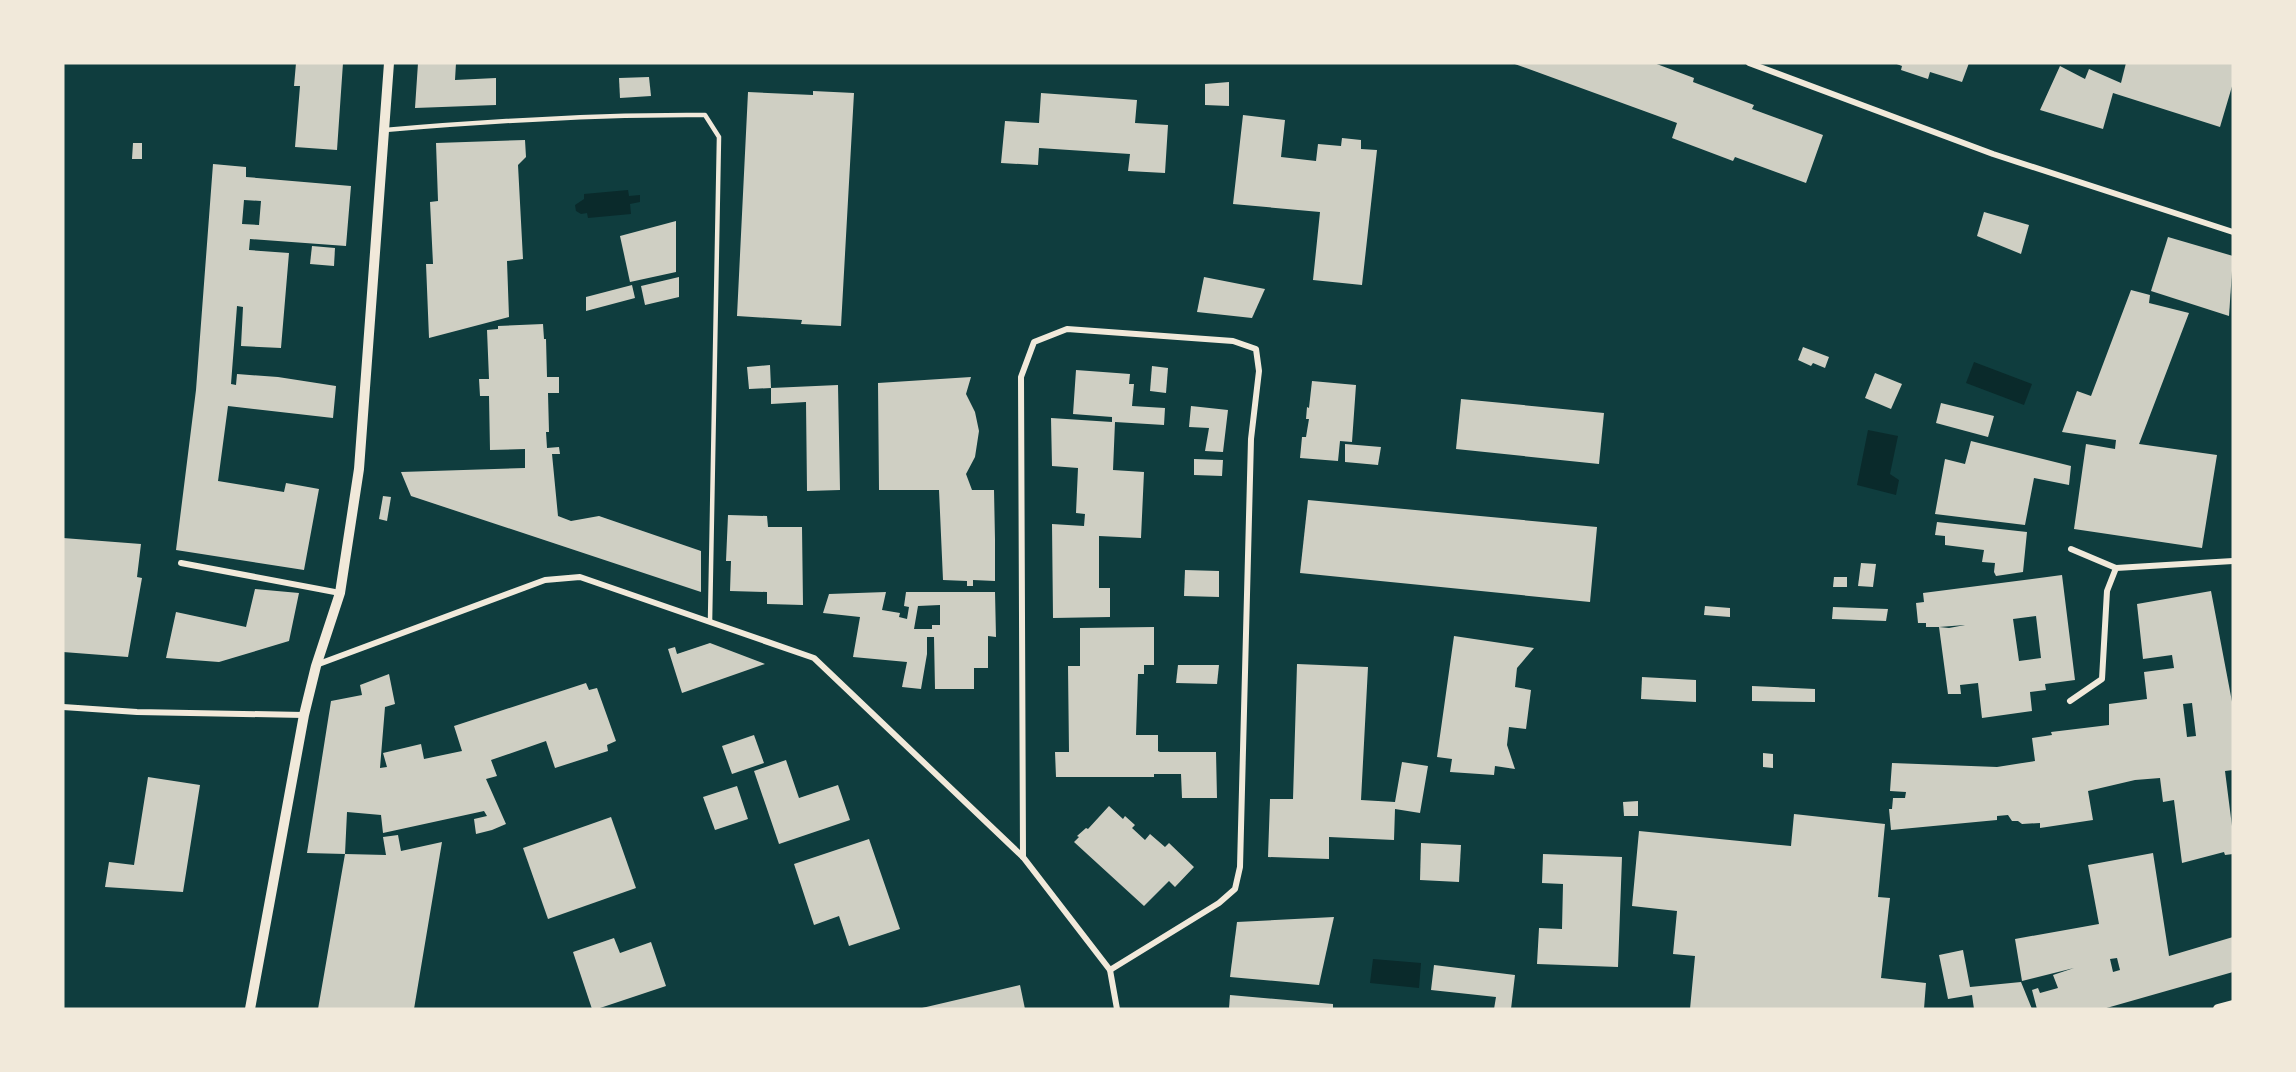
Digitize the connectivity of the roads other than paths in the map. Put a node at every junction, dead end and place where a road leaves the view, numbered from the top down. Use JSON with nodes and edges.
{"nodes":[{"id":1,"x":389,"y":63,"type":"edge"},
{"id":2,"x":1749,"y":63,"type":"edge"},
{"id":3,"x":384,"y":130,"type":"junction"},
{"id":4,"x":2233,"y":232,"type":"edge"},
{"id":5,"x":2071,"y":549,"type":"dead end"},
{"id":6,"x":2233,"y":561,"type":"edge"},
{"id":7,"x":181,"y":563,"type":"dead end"},
{"id":8,"x":2116,"y":568,"type":"junction"},
{"id":9,"x":340,"y":593,"type":"junction"},
{"id":10,"x":710,"y":622,"type":"junction"},
{"id":11,"x":316,"y":666,"type":"junction"},
{"id":12,"x":2070,"y":701,"type":"dead end"},
{"id":13,"x":63,"y":707,"type":"edge"},
{"id":14,"x":304,"y":715,"type":"junction"},
{"id":15,"x":1023,"y":857,"type":"junction"},
{"id":16,"x":1110,"y":970,"type":"junction"},
{"id":17,"x":2233,"y":1005,"type":"edge"},
{"id":18,"x":250,"y":1009,"type":"edge"},
{"id":19,"x":1118,"y":1009,"type":"edge"},
{"id":20,"x":2218,"y":1009,"type":"edge"}],
"edges":[{"from":1,"to":3,"type":"street"},
{"from":2,"to":4,"type":"street"},
{"from":3,"to":9,"type":"street"},
{"from":3,"to":10,"type":"lane"},
{"from":5,"to":8,"type":"street"},
{"from":6,"to":8,"type":"street"},
{"from":7,"to":9,"type":"street"},
{"from":8,"to":12,"type":"street"},
{"from":9,"to":11,"type":"street"},
{"from":10,"to":11,"type":"street"},
{"from":10,"to":15,"type":"street"},
{"from":11,"to":14,"type":"street"},
{"from":13,"to":14,"type":"street"},
{"from":14,"to":18,"type":"street"},
{"from":15,"to":16,"type":"street"},
{"from":15,"to":16,"type":"street"},
{"from":16,"to":19,"type":"street"},
{"from":17,"to":20,"type":"street"}]}
